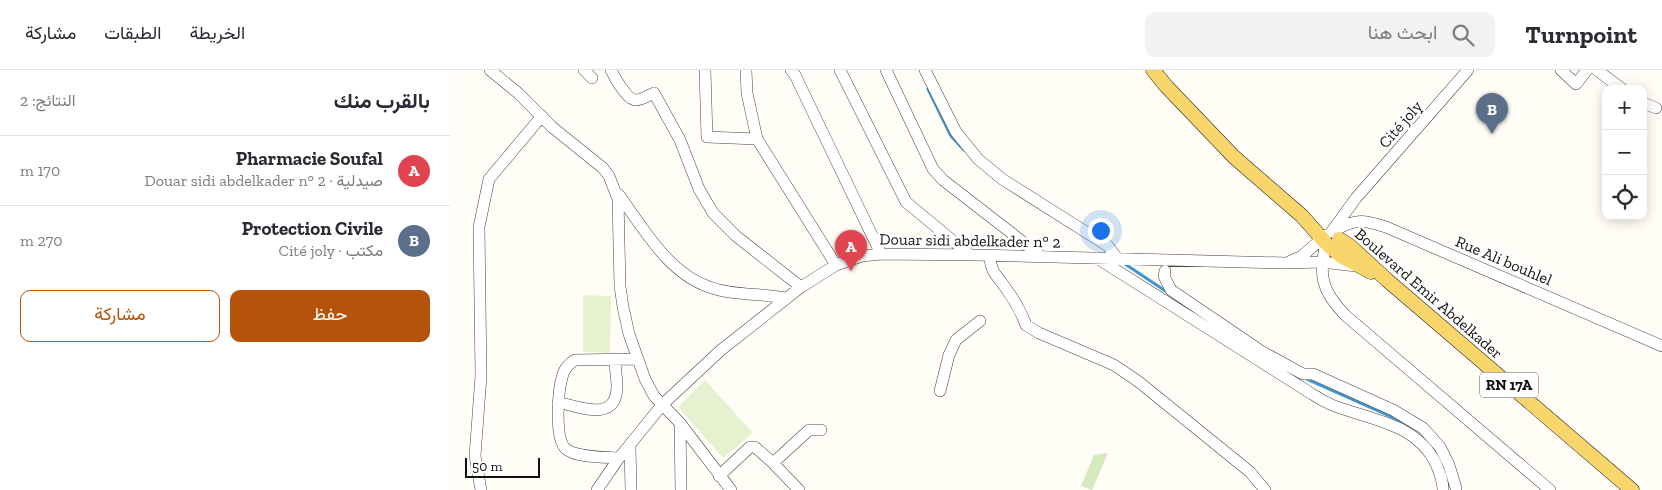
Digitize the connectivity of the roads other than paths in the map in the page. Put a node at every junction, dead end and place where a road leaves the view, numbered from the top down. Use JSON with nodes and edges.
{"nodes":[{"id":1,"x":490,"y":70,"type":"edge"},
{"id":2,"x":611,"y":70,"type":"edge"},
{"id":3,"x":705,"y":70,"type":"edge"},
{"id":4,"x":746,"y":70,"type":"edge"},
{"id":5,"x":790,"y":70,"type":"edge"},
{"id":6,"x":840,"y":70,"type":"edge"},
{"id":7,"x":886,"y":70,"type":"edge"},
{"id":8,"x":925,"y":70,"type":"edge"},
{"id":9,"x":1153,"y":70,"type":"edge"},
{"id":10,"x":1468,"y":70,"type":"edge"},
{"id":11,"x":1560,"y":70,"type":"edge"},
{"id":12,"x":1587,"y":70,"type":"edge"},
{"id":13,"x":1597,"y":70,"type":"edge"},
{"id":14,"x":1617,"y":85,"type":"edge"},
{"id":15,"x":1647,"y":105,"type":"edge"},
{"id":16,"x":1656,"y":108,"type":"dead end"},
{"id":17,"x":542,"y":116,"type":"junction"},
{"id":18,"x":757,"y":139,"type":"junction"},
{"id":19,"x":617,"y":192,"type":"junction"},
{"id":20,"x":1356,"y":198,"type":"junction"},
{"id":21,"x":1362,"y":222,"type":"junction"},
{"id":22,"x":1331,"y":240,"type":"junction"},
{"id":23,"x":881,"y":254,"type":"junction"},
{"id":24,"x":970,"y":255,"type":"junction"},
{"id":25,"x":990,"y":255,"type":"junction"},
{"id":26,"x":1041,"y":256,"type":"junction"},
{"id":27,"x":1097,"y":258,"type":"junction"},
{"id":28,"x":1117,"y":258,"type":"junction"},
{"id":29,"x":1322,"y":262,"type":"junction"},
{"id":30,"x":1286,"y":263,"type":"junction"},
{"id":31,"x":836,"y":265,"type":"junction"},
{"id":32,"x":1359,"y":266,"type":"junction"},
{"id":33,"x":1165,"y":271,"type":"dead end"},
{"id":34,"x":1387,"y":280,"type":"junction"},
{"id":35,"x":801,"y":288,"type":"junction"},
{"id":36,"x":786,"y":298,"type":"junction"},
{"id":37,"x":980,"y":321,"type":"dead end"},
{"id":38,"x":1662,"y":346,"type":"edge"},
{"id":39,"x":638,"y":359,"type":"junction"},
{"id":40,"x":615,"y":360,"type":"junction"},
{"id":41,"x":940,"y":391,"type":"dead end"},
{"id":42,"x":558,"y":402,"type":"junction"},
{"id":43,"x":662,"y":405,"type":"junction"},
{"id":44,"x":680,"y":423,"type":"junction"},
{"id":45,"x":821,"y":430,"type":"dead end"},
{"id":46,"x":630,"y":447,"type":"junction"},
{"id":47,"x":619,"y":458,"type":"junction"},
{"id":48,"x":773,"y":462,"type":"junction"},
{"id":49,"x":719,"y":476,"type":"junction"},
{"id":50,"x":1456,"y":488,"type":"dead end"},
{"id":51,"x":481,"y":490,"type":"edge"},
{"id":52,"x":597,"y":490,"type":"edge"},
{"id":53,"x":631,"y":490,"type":"edge"},
{"id":54,"x":681,"y":490,"type":"edge"},
{"id":55,"x":730,"y":490,"type":"edge"},
{"id":56,"x":799,"y":490,"type":"edge"},
{"id":57,"x":1265,"y":490,"type":"edge"},
{"id":58,"x":1443,"y":490,"type":"edge"},
{"id":59,"x":1550,"y":490,"type":"edge"},
{"id":60,"x":1632,"y":490,"type":"edge"}],
"edges":[{"from":1,"to":17,"type":"street"},
{"from":2,"to":35,"type":"street"},
{"from":3,"to":18,"type":"street"},
{"from":4,"to":18,"type":"street"},
{"from":5,"to":23,"type":"street"},
{"from":6,"to":24,"type":"street"},
{"from":7,"to":26,"type":"street"},
{"from":8,"to":28,"type":"street"},
{"from":9,"to":22,"type":"main road","number":"RN 17A"},
{"from":10,"to":20,"type":"street","name":"Cité joly"},
{"from":11,"to":12,"type":"street"},
{"from":13,"to":14,"type":"street"},
{"from":15,"to":16,"type":"street"},
{"from":17,"to":19,"type":"street"},
{"from":17,"to":51,"type":"street"},
{"from":18,"to":31,"type":"street"},
{"from":19,"to":36,"type":"street"},
{"from":19,"to":39,"type":"street"},
{"from":20,"to":21,"type":"street"},
{"from":20,"to":22,"type":"street","name":"Cité joly"},
{"from":21,"to":22,"type":"street"},
{"from":21,"to":38,"type":"street","name":"Rue Ali bouhlel"},
{"from":22,"to":29,"type":"street"},
{"from":22,"to":30,"type":"street"},
{"from":22,"to":32,"type":"main road","number":"RN 17A"},
{"from":22,"to":34,"type":"main road","name":"Boulevard Emir Abdelkader","number":"RN 17A"},
{"from":23,"to":24,"type":"street","name":"Douar sidi abdelkader n° 2"},
{"from":23,"to":31,"type":"street","name":"Douar sidi abdelkader n° 2"},
{"from":24,"to":25,"type":"street","name":"Douar sidi abdelkader n° 2"},
{"from":25,"to":26,"type":"street","name":"Douar sidi abdelkader n° 2"},
{"from":25,"to":57,"type":"street"},
{"from":26,"to":27,"type":"street","name":"Douar sidi abdelkader n° 2"},
{"from":27,"to":28,"type":"street","name":"Douar sidi abdelkader n° 2"},
{"from":27,"to":58,"type":"street"},
{"from":28,"to":30,"type":"street","name":"Douar sidi abdelkader n° 2"},
{"from":29,"to":30,"type":"street","name":"Douar sidi abdelkader n° 2"},
{"from":29,"to":32,"type":"street","name":"Douar sidi abdelkader n° 2"},
{"from":29,"to":59,"type":"street"},
{"from":31,"to":35,"type":"street","name":"Douar sidi abdelkader n° 2"},
{"from":32,"to":34,"type":"main road","number":"RN 17A"},
{"from":33,"to":50,"type":"street"},
{"from":34,"to":60,"type":"main road","name":"Boulevard Emir Abdelkader","number":"RN 17A"},
{"from":35,"to":36,"type":"street","name":"Douar sidi abdelkader n° 2"},
{"from":36,"to":43,"type":"street","name":"Douar sidi abdelkader n° 2"},
{"from":37,"to":41,"type":"street"},
{"from":39,"to":40,"type":"street"},
{"from":39,"to":43,"type":"street"},
{"from":40,"to":42,"type":"street"},
{"from":40,"to":42,"type":"street"},
{"from":42,"to":47,"type":"street"},
{"from":43,"to":44,"type":"street"},
{"from":43,"to":46,"type":"street","name":"Douar sidi abdelkader n° 2"},
{"from":44,"to":49,"type":"street"},
{"from":44,"to":54,"type":"street"},
{"from":45,"to":48,"type":"street"},
{"from":46,"to":47,"type":"street","name":"Douar sidi abdelkader n° 2"},
{"from":46,"to":53,"type":"street"},
{"from":47,"to":52,"type":"street","name":"Douar sidi abdelkader n° 2"},
{"from":48,"to":49,"type":"street"},
{"from":48,"to":56,"type":"street"},
{"from":49,"to":55,"type":"street"}]}
